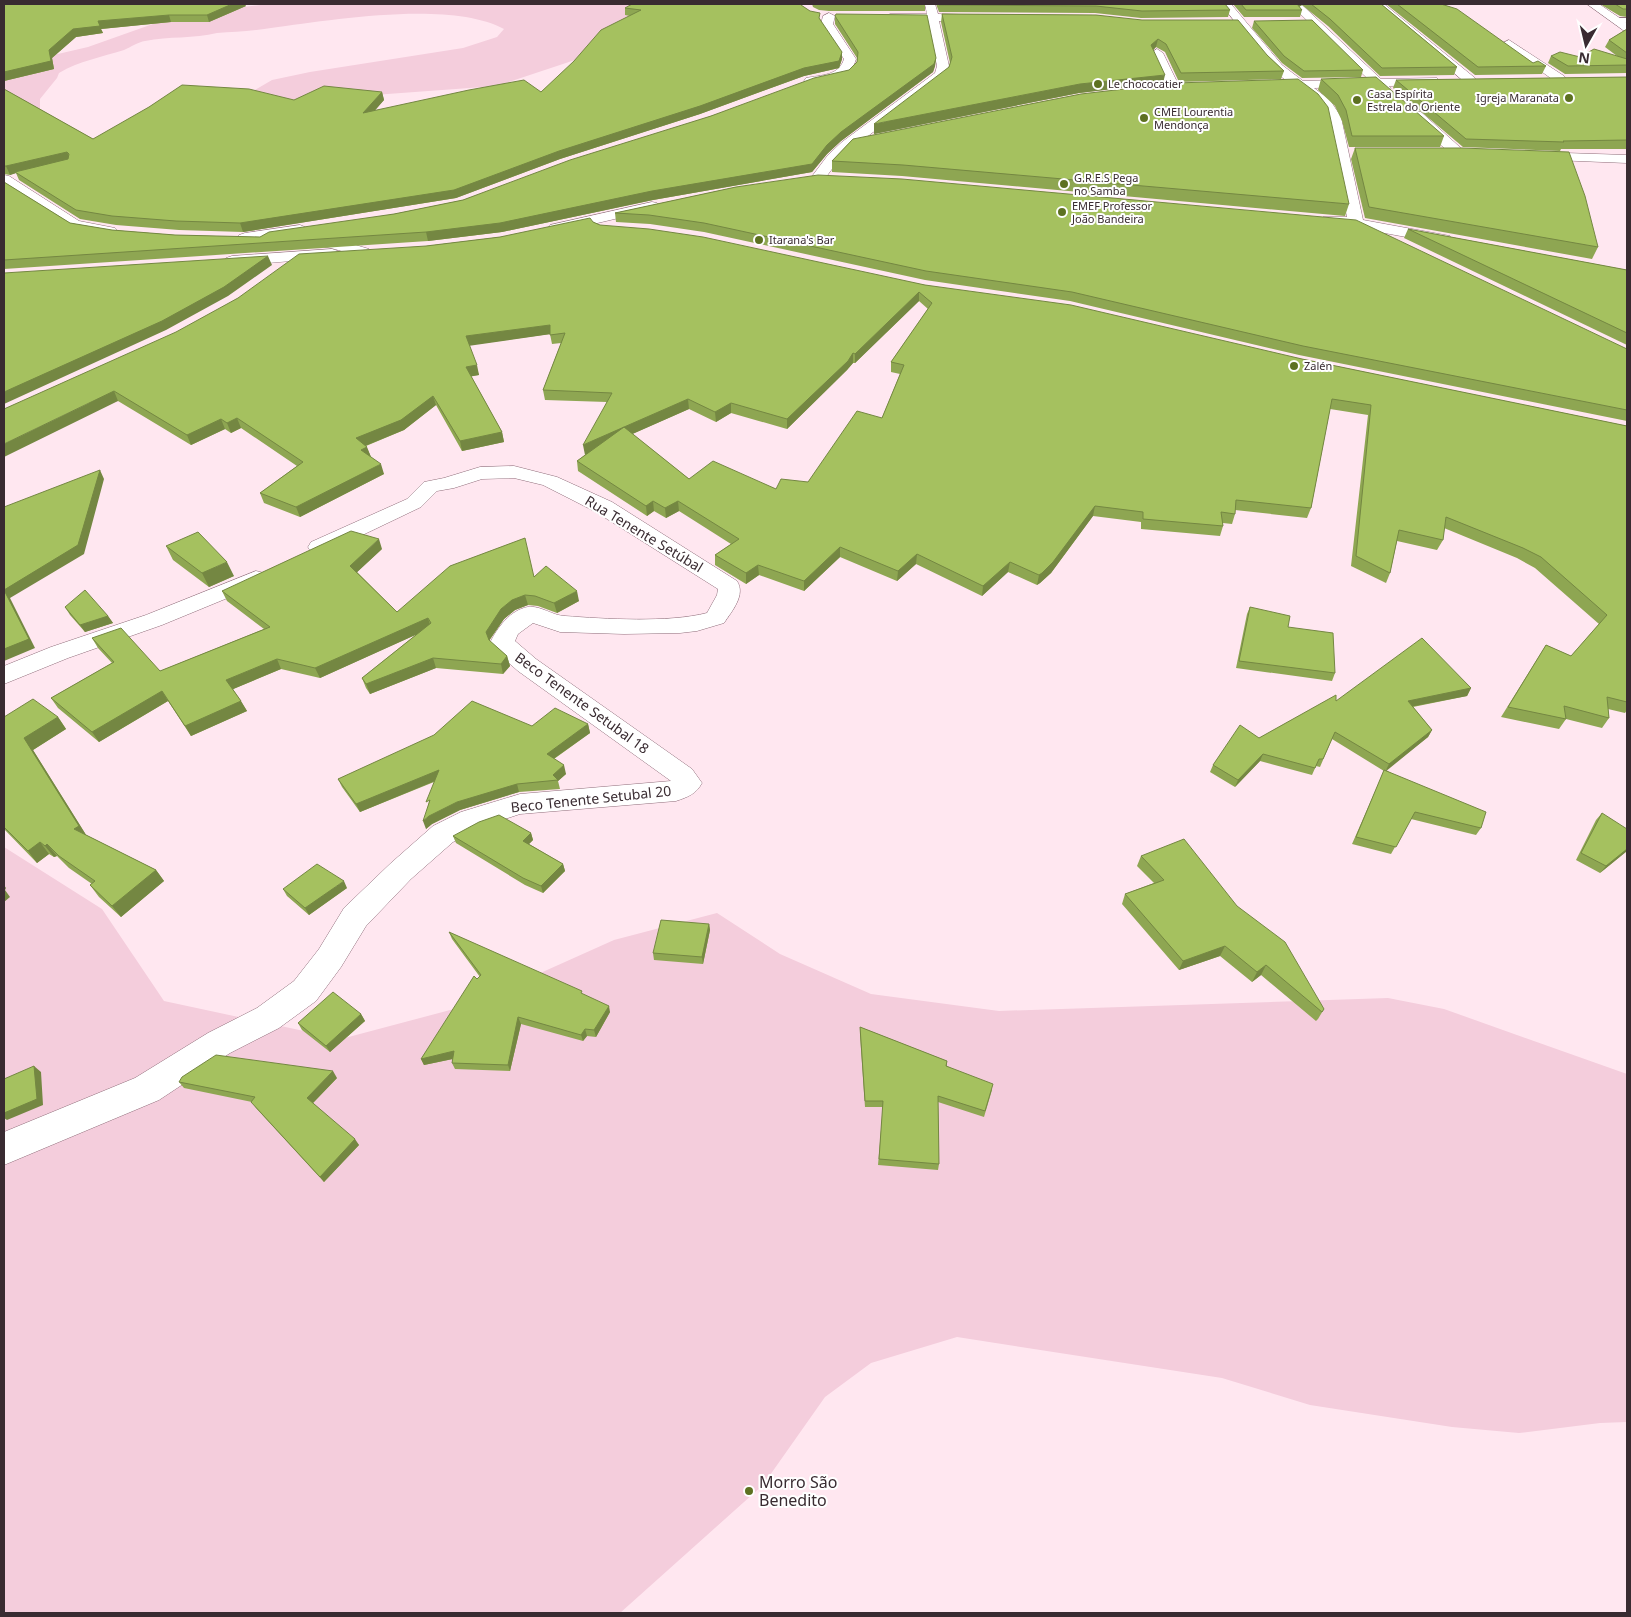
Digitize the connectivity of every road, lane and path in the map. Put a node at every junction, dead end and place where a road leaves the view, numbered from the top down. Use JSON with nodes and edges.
{"nodes":[{"id":1,"x":930,"y":4,"type":"edge"},
{"id":2,"x":1226,"y":4,"type":"edge"},
{"id":3,"x":1295,"y":4,"type":"edge"},
{"id":4,"x":1378,"y":4,"type":"edge"},
{"id":5,"x":1592,"y":4,"type":"edge"},
{"id":6,"x":827,"y":16,"type":"edge"},
{"id":7,"x":876,"y":17,"type":"edge"},
{"id":8,"x":934,"y":17,"type":"junction"},
{"id":9,"x":991,"y":18,"type":"edge"},
{"id":10,"x":1615,"y":20,"type":"junction"},
{"id":11,"x":1627,"y":20,"type":"edge"},
{"id":12,"x":1296,"y":22,"type":"edge"},
{"id":13,"x":1314,"y":22,"type":"junction"},
{"id":14,"x":1223,"y":23,"type":"edge"},
{"id":15,"x":1242,"y":23,"type":"junction"},
{"id":16,"x":1260,"y":23,"type":"edge"},
{"id":17,"x":1627,"y":28,"type":"edge"},
{"id":18,"x":1509,"y":43,"type":"edge"},
{"id":19,"x":1157,"y":53,"type":"edge"},
{"id":20,"x":1540,"y":79,"type":"edge"},
{"id":21,"x":1376,"y":82,"type":"junction"},
{"id":22,"x":801,"y":84,"type":"edge"},
{"id":23,"x":1300,"y":85,"type":"junction"},
{"id":24,"x":1251,"y":86,"type":"edge"},
{"id":25,"x":1174,"y":88,"type":"edge"},
{"id":26,"x":875,"y":139,"type":"edge"},
{"id":27,"x":847,"y":145,"type":"junction"},
{"id":28,"x":1439,"y":153,"type":"edge"},
{"id":29,"x":1458,"y":153,"type":"junction"},
{"id":30,"x":1476,"y":154,"type":"edge"},
{"id":31,"x":1519,"y":156,"type":"edge"},
{"id":32,"x":1627,"y":159,"type":"edge"},
{"id":33,"x":818,"y":178,"type":"junction"},
{"id":34,"x":836,"y":178,"type":"edge"},
{"id":35,"x":9,"y":179,"type":"edge"},
{"id":36,"x":802,"y":180,"type":"edge"},
{"id":37,"x":662,"y":204,"type":"edge"},
{"id":38,"x":1310,"y":218,"type":"edge"},
{"id":39,"x":1356,"y":223,"type":"junction"},
{"id":40,"x":569,"y":226,"type":"junction"},
{"id":41,"x":319,"y":227,"type":"edge"},
{"id":42,"x":632,"y":229,"type":"edge"},
{"id":43,"x":540,"y":231,"type":"edge"},
{"id":44,"x":125,"y":232,"type":"edge"},
{"id":45,"x":226,"y":238,"type":"edge"},
{"id":46,"x":244,"y":238,"type":"junction"},
{"id":47,"x":1464,"y":242,"type":"edge"},
{"id":48,"x":1409,"y":248,"type":"edge"},
{"id":49,"x":363,"y":252,"type":"junction"},
{"id":50,"x":382,"y":252,"type":"edge"},
{"id":51,"x":296,"y":257,"type":"junction"},
{"id":52,"x":218,"y":262,"type":"edge"},
{"id":53,"x":269,"y":277,"type":"edge"},
{"id":54,"x":300,"y":556,"type":"edge"},
{"id":55,"x":273,"y":570,"type":"edge"},
{"id":56,"x":729,"y":586,"type":"joint"},
{"id":57,"x":4,"y":676,"type":"edge"},
{"id":58,"x":683,"y":776,"type":"joint"},
{"id":59,"x":4,"y":1149,"type":"edge"}],
"edges":[{"from":1,"to":8,"type":"street"},
{"from":2,"to":15,"type":"street"},
{"from":3,"to":13,"type":"street"},
{"from":4,"to":21,"type":"street"},
{"from":5,"to":10,"type":"street"},
{"from":6,"to":22,"type":"street"},
{"from":7,"to":8,"type":"street"},
{"from":8,"to":9,"type":"street"},
{"from":8,"to":27,"type":"street"},
{"from":10,"to":11,"type":"lane"},
{"from":10,"to":17,"type":"street"},
{"from":12,"to":13,"type":"street"},
{"from":13,"to":21,"type":"street"},
{"from":14,"to":15,"type":"street"},
{"from":15,"to":16,"type":"street"},
{"from":15,"to":23,"type":"street"},
{"from":18,"to":20,"type":"street"},
{"from":19,"to":25,"type":"street"},
{"from":21,"to":23,"type":"street"},
{"from":21,"to":29,"type":"street"},
{"from":23,"to":24,"type":"street"},
{"from":23,"to":39,"type":"street"},
{"from":26,"to":27,"type":"street"},
{"from":27,"to":33,"type":"street"},
{"from":28,"to":29,"type":"street"},
{"from":29,"to":30,"type":"street"},
{"from":31,"to":32,"type":"street"},
{"from":33,"to":34,"type":"street"},
{"from":33,"to":36,"type":"street"},
{"from":35,"to":44,"type":"street"},
{"from":37,"to":40,"type":"street"},
{"from":38,"to":39,"type":"street"},
{"from":39,"to":47,"type":"street"},
{"from":39,"to":48,"type":"street"},
{"from":40,"to":42,"type":"street"},
{"from":40,"to":43,"type":"street"},
{"from":41,"to":46,"type":"street"},
{"from":45,"to":46,"type":"street"},
{"from":46,"to":49,"type":"street"},
{"from":49,"to":50,"type":"street"},
{"from":49,"to":51,"type":"street"},
{"from":51,"to":52,"type":"street"},
{"from":51,"to":53,"type":"street"},
{"from":54,"to":56,"type":"street","name":"Rua Tenente Setúbal"},
{"from":55,"to":57,"type":"street"},
{"from":56,"to":58,"type":"street","name":"Beco Tenente Setubal 18"},
{"from":58,"to":59,"type":"street","name":"Beco Tenente Setubal 20"}]}
